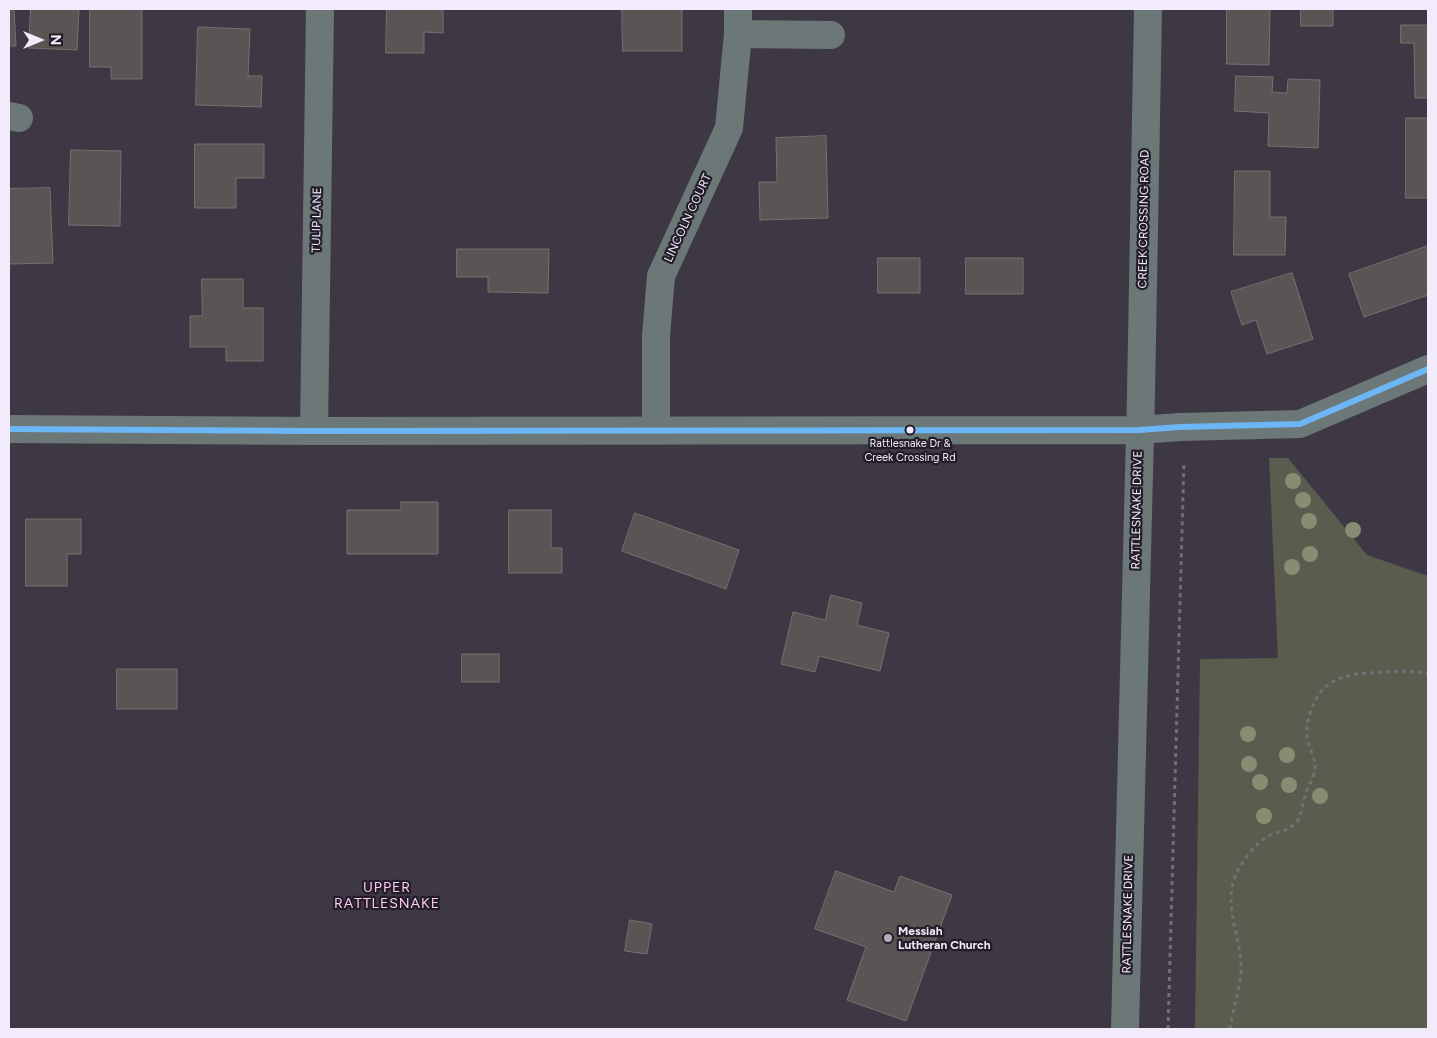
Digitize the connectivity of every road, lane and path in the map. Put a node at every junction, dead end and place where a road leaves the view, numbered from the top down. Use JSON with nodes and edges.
{"nodes":[{"id":1,"x":320,"y":9,"type":"edge"},
{"id":2,"x":1148,"y":9,"type":"edge"},
{"id":3,"x":738,"y":21,"type":"edge"},
{"id":4,"x":831,"y":35,"type":"dead end"},
{"id":5,"x":1428,"y":369,"type":"edge"},
{"id":6,"x":9,"y":429,"type":"edge"},
{"id":7,"x":1139,"y":430,"type":"junction"},
{"id":8,"x":314,"y":431,"type":"junction"},
{"id":9,"x":656,"y":431,"type":"junction"},
{"id":10,"x":1184,"y":461,"type":"dead end"},
{"id":11,"x":1428,"y":674,"type":"edge"},
{"id":12,"x":1125,"y":1029,"type":"edge"},
{"id":13,"x":1168,"y":1029,"type":"edge"},
{"id":14,"x":1230,"y":1029,"type":"edge"}],
"edges":[{"from":1,"to":8,"type":"street","name":"TULIP LANE"},
{"from":2,"to":7,"type":"street","name":"CREEK CROSSING ROAD"},
{"from":3,"to":4,"type":"street"},
{"from":3,"to":9,"type":"street","name":"LINCOLN COURT"},
{"from":5,"to":7,"type":"street"},
{"from":6,"to":8,"type":"street"},
{"from":7,"to":9,"type":"street"},
{"from":7,"to":12,"type":"street","name":"RATTLESNAKE DRIVE"},
{"from":8,"to":9,"type":"street"},
{"from":10,"to":13,"type":"path"},
{"from":11,"to":14,"type":"path"}]}
